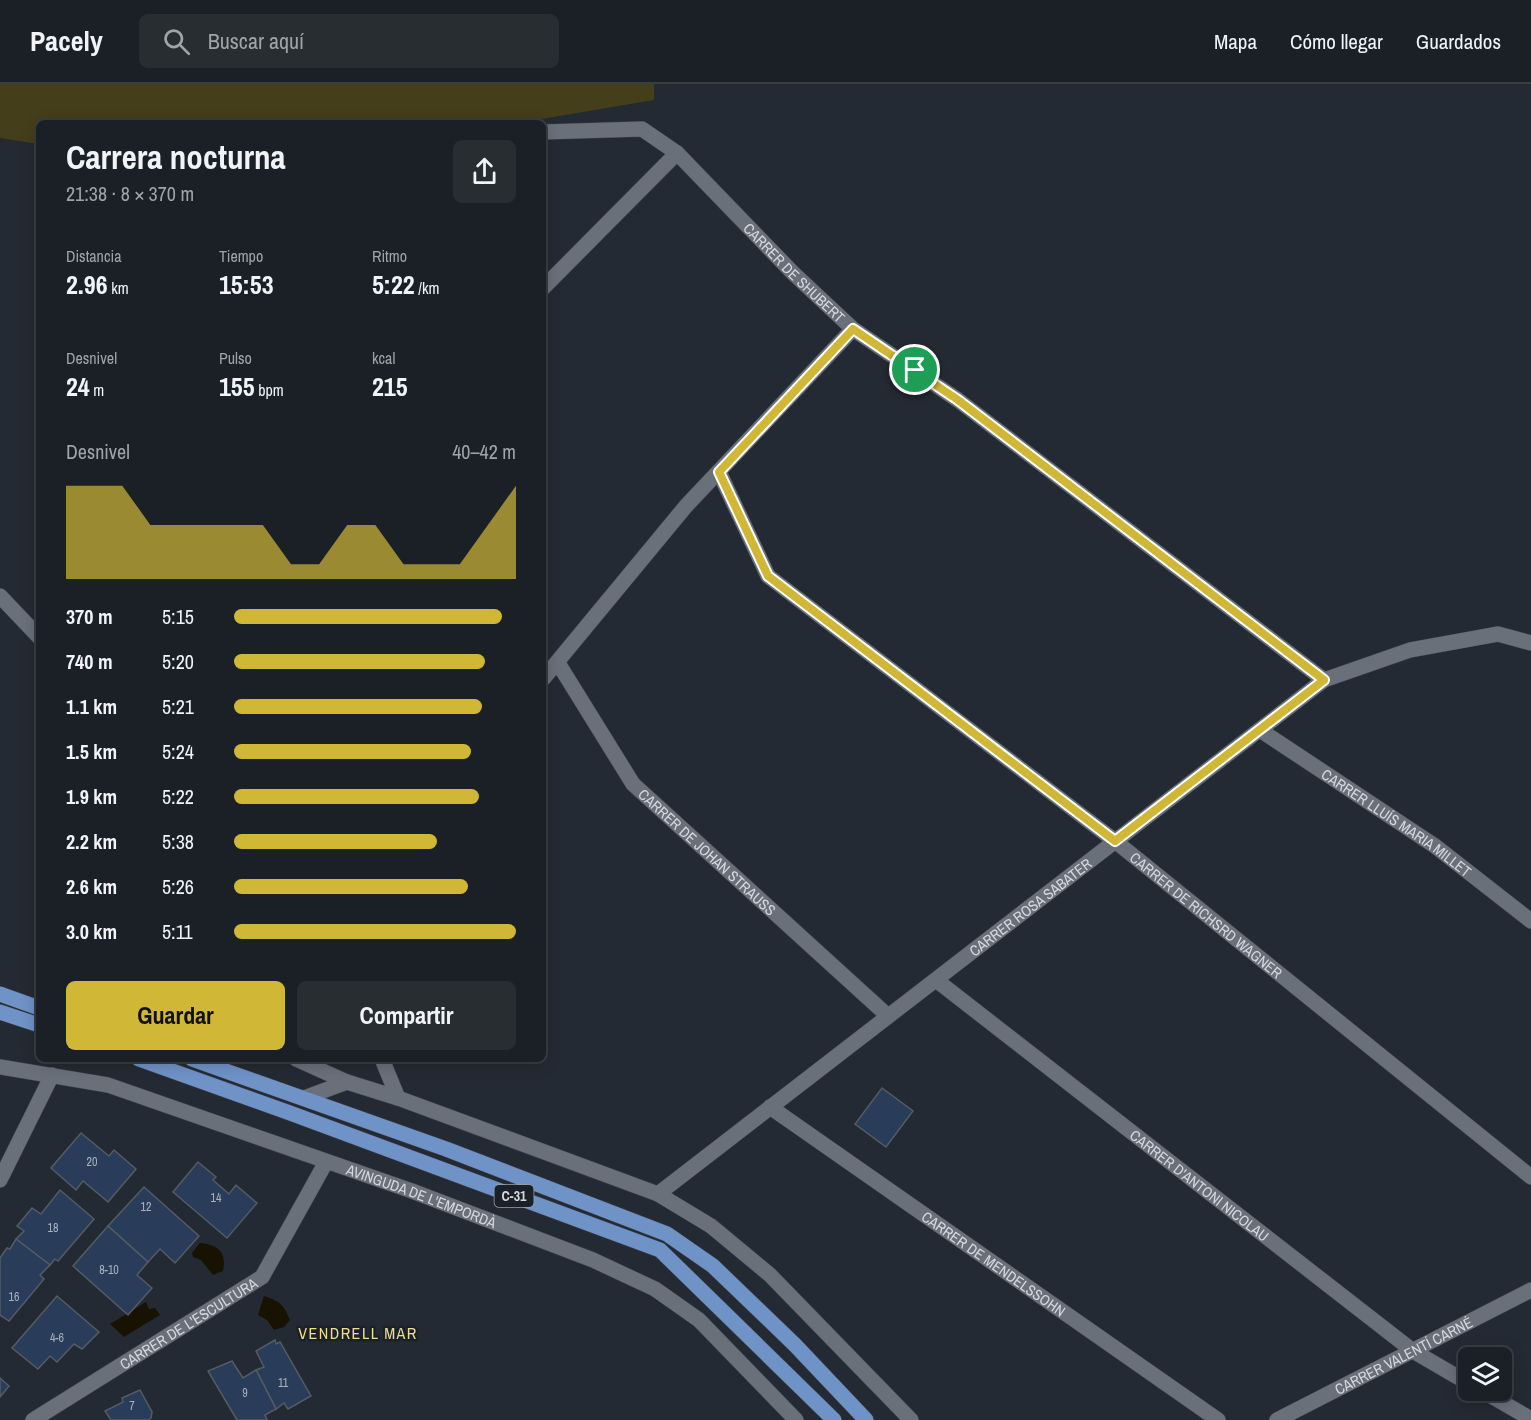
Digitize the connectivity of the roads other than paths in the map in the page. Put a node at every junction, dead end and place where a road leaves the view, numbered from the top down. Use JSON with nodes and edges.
{"nodes":[{"id":1,"x":546,"y":132,"type":"edge"},
{"id":2,"x":677,"y":153,"type":"junction"},
{"id":3,"x":546,"y":285,"type":"edge"},
{"id":4,"x":853,"y":329,"type":"junction"},
{"id":5,"x":719,"y":472,"type":"junction"},
{"id":6,"x":0,"y":596,"type":"edge"},
{"id":7,"x":36,"y":634,"type":"edge"},
{"id":8,"x":1527,"y":642,"type":"edge"},
{"id":9,"x":558,"y":663,"type":"junction"},
{"id":10,"x":546,"y":676,"type":"edge"},
{"id":11,"x":1324,"y":680,"type":"junction"},
{"id":12,"x":1260,"y":730,"type":"junction"},
{"id":13,"x":1115,"y":841,"type":"junction"},
{"id":14,"x":1531,"y":921,"type":"edge"},
{"id":15,"x":936,"y":980,"type":"junction"},
{"id":16,"x":0,"y":994,"type":"edge"},
{"id":17,"x":36,"y":1007,"type":"edge"},
{"id":18,"x":0,"y":1012,"type":"edge"},
{"id":19,"x":888,"y":1016,"type":"junction"},
{"id":20,"x":36,"y":1024,"type":"edge"},
{"id":21,"x":147,"y":1062,"type":"edge"},
{"id":22,"x":201,"y":1062,"type":"edge"},
{"id":23,"x":303,"y":1062,"type":"edge"},
{"id":24,"x":383,"y":1062,"type":"edge"},
{"id":25,"x":0,"y":1067,"type":"edge"},
{"id":26,"x":52,"y":1075,"type":"junction"},
{"id":27,"x":347,"y":1082,"type":"junction"},
{"id":28,"x":304,"y":1098,"type":"junction"},
{"id":29,"x":398,"y":1098,"type":"junction"},
{"id":30,"x":770,"y":1107,"type":"junction"},
{"id":31,"x":326,"y":1162,"type":"junction"},
{"id":32,"x":1531,"y":1177,"type":"edge"},
{"id":33,"x":0,"y":1180,"type":"edge"},
{"id":34,"x":658,"y":1194,"type":"junction"},
{"id":35,"x":1531,"y":1290,"type":"edge"},
{"id":36,"x":1413,"y":1351,"type":"junction"},
{"id":37,"x":1458,"y":1377,"type":"edge"},
{"id":38,"x":1500,"y":1401,"type":"edge"},
{"id":39,"x":1531,"y":1419,"type":"edge"},
{"id":40,"x":33,"y":1420,"type":"edge"},
{"id":41,"x":796,"y":1420,"type":"edge"},
{"id":42,"x":834,"y":1420,"type":"edge"},
{"id":43,"x":866,"y":1420,"type":"edge"},
{"id":44,"x":911,"y":1420,"type":"edge"},
{"id":45,"x":1218,"y":1420,"type":"edge"},
{"id":46,"x":1277,"y":1420,"type":"edge"}],
"edges":[{"from":1,"to":2,"type":"street","name":"CARRER DE SHUBERT"},
{"from":2,"to":3,"type":"street"},
{"from":2,"to":4,"type":"street","name":"CARRER DE SHUBERT"},
{"from":4,"to":5,"type":"street"},
{"from":4,"to":11,"type":"street","name":"CARRER DE SHUBERT"},
{"from":5,"to":9,"type":"street"},
{"from":5,"to":13,"type":"street","name":"CARRER DE RICHSRD WAGNER"},
{"from":6,"to":7,"type":"street"},
{"from":8,"to":11,"type":"street","name":"CARRER ROSA SABATER"},
{"from":9,"to":10,"type":"street"},
{"from":9,"to":19,"type":"street","name":"CARRER DE JOHAN STRAUSS"},
{"from":11,"to":12,"type":"street","name":"CARRER ROSA SABATER"},
{"from":12,"to":13,"type":"street","name":"CARRER ROSA SABATER"},
{"from":12,"to":14,"type":"street","name":"CARRER LLUÍS MARIA MILLET"},
{"from":13,"to":15,"type":"street","name":"CARRER ROSA SABATER"},
{"from":13,"to":32,"type":"street","name":"CARRER DE RICHSRD WAGNER"},
{"from":15,"to":19,"type":"street","name":"CARRER ROSA SABATER"},
{"from":15,"to":36,"type":"street","name":"CARRER D'ANTONI NICOLAU"},
{"from":16,"to":17,"type":"main road"},
{"from":18,"to":20,"type":"main road"},
{"from":19,"to":30,"type":"street","name":"CARRER ROSA SABATER"},
{"from":21,"to":42,"type":"main road","number":"C-31"},
{"from":22,"to":28,"type":"main road","number":"C-31"},
{"from":23,"to":27,"type":"street"},
{"from":24,"to":29,"type":"street"},
{"from":25,"to":26,"type":"street","name":"AVINGUDA DE L'EMPORDÀ"},
{"from":26,"to":31,"type":"street","name":"AVINGUDA DE L'EMPORDÀ"},
{"from":26,"to":33,"type":"street"},
{"from":27,"to":28,"type":"street"},
{"from":27,"to":29,"type":"street"},
{"from":28,"to":43,"type":"main road","number":"C-31"},
{"from":29,"to":34,"type":"street"},
{"from":30,"to":34,"type":"street","name":"CARRER ROSA SABATER"},
{"from":30,"to":45,"type":"street","name":"CARRER DE MENDELSSOHN"},
{"from":31,"to":40,"type":"street","name":"CARRER DE L'ESCULTURA"},
{"from":31,"to":41,"type":"street","name":"AVINGUDA DE L'EMPORDÀ"},
{"from":34,"to":44,"type":"street"},
{"from":35,"to":36,"type":"street","name":"CARRER VALENTÍ CARNÉ"},
{"from":36,"to":37,"type":"street","name":"CARRER D'ANTONI NICOLAU"},
{"from":36,"to":46,"type":"street","name":"CARRER VALENTÍ CARNÉ"},
{"from":38,"to":39,"type":"street"}]}
